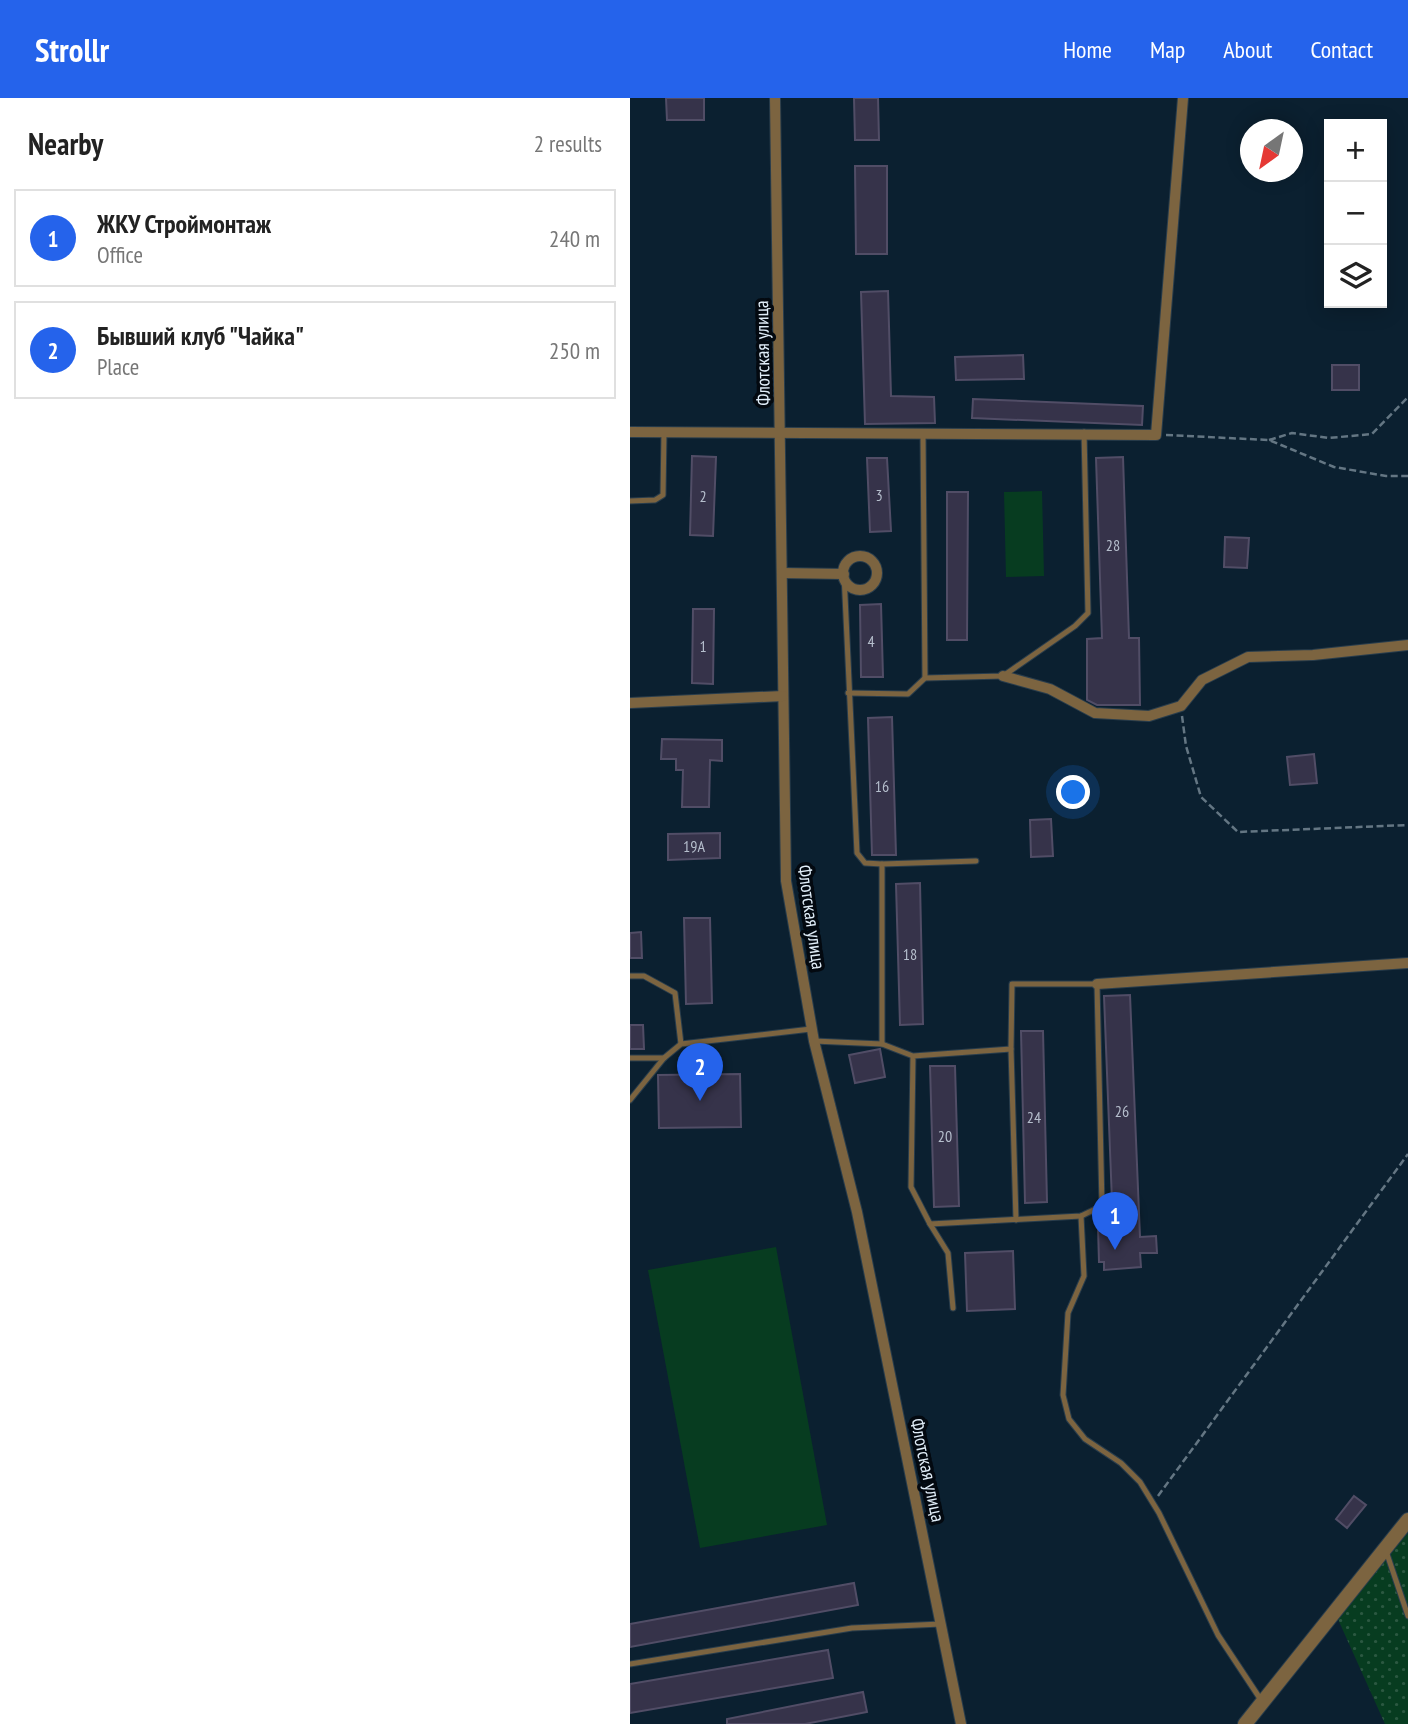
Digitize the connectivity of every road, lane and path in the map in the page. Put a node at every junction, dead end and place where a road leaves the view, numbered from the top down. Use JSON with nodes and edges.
{"nodes":[{"id":1,"x":775,"y":98,"type":"edge"},
{"id":2,"x":1183,"y":98,"type":"edge"},
{"id":3,"x":1408,"y":397,"type":"edge"},
{"id":4,"x":630,"y":432,"type":"edge"},
{"id":5,"x":664,"y":432,"type":"junction"},
{"id":6,"x":781,"y":432,"type":"junction"},
{"id":7,"x":1084,"y":432,"type":"junction"},
{"id":8,"x":923,"y":435,"type":"junction"},
{"id":9,"x":1156,"y":435,"type":"junction"},
{"id":10,"x":1269,"y":440,"type":"junction"},
{"id":11,"x":1408,"y":476,"type":"edge"},
{"id":12,"x":630,"y":501,"type":"edge"},
{"id":13,"x":782,"y":573,"type":"junction"},
{"id":14,"x":844,"y":574,"type":"joint"},
{"id":15,"x":1408,"y":645,"type":"edge"},
{"id":16,"x":1003,"y":676,"type":"junction"},
{"id":17,"x":925,"y":678,"type":"junction"},
{"id":18,"x":848,"y":693,"type":"junction"},
{"id":19,"x":783,"y":696,"type":"junction"},
{"id":20,"x":630,"y":703,"type":"edge"},
{"id":21,"x":1181,"y":706,"type":"junction"},
{"id":22,"x":1408,"y":825,"type":"edge"},
{"id":23,"x":976,"y":860,"type":"dead end"},
{"id":24,"x":882,"y":864,"type":"junction"},
{"id":25,"x":1408,"y":963,"type":"edge"},
{"id":26,"x":630,"y":976,"type":"edge"},
{"id":27,"x":1097,"y":984,"type":"junction"},
{"id":28,"x":813,"y":1035,"type":"junction"},
{"id":29,"x":681,"y":1044,"type":"junction"},
{"id":30,"x":882,"y":1044,"type":"junction"},
{"id":31,"x":1011,"y":1049,"type":"junction"},
{"id":32,"x":913,"y":1056,"type":"junction"},
{"id":33,"x":630,"y":1058,"type":"edge"},
{"id":34,"x":664,"y":1058,"type":"junction"},
{"id":35,"x":630,"y":1100,"type":"edge"},
{"id":36,"x":1408,"y":1154,"type":"edge"},
{"id":37,"x":1081,"y":1216,"type":"junction"},
{"id":38,"x":1016,"y":1220,"type":"junction"},
{"id":39,"x":930,"y":1224,"type":"junction"},
{"id":40,"x":953,"y":1308,"type":"dead end"},
{"id":41,"x":1152,"y":1503,"type":"junction"},
{"id":42,"x":1408,"y":1520,"type":"edge"},
{"id":43,"x":1385,"y":1548,"type":"junction"},
{"id":44,"x":1408,"y":1616,"type":"edge"},
{"id":45,"x":941,"y":1624,"type":"junction"},
{"id":46,"x":630,"y":1664,"type":"edge"},
{"id":47,"x":1263,"y":1702,"type":"junction"},
{"id":48,"x":961,"y":1724,"type":"edge"},
{"id":49,"x":1245,"y":1724,"type":"edge"}],
"edges":[{"from":1,"to":6,"type":"street","name":"Флотская улица"},
{"from":2,"to":9,"type":"street"},
{"from":3,"to":10,"type":"path"},
{"from":4,"to":5,"type":"street"},
{"from":5,"to":6,"type":"street"},
{"from":5,"to":12,"type":"lane"},
{"from":6,"to":8,"type":"street"},
{"from":6,"to":13,"type":"street","name":"Флотская улица"},
{"from":7,"to":8,"type":"street"},
{"from":7,"to":9,"type":"street"},
{"from":7,"to":16,"type":"lane"},
{"from":8,"to":17,"type":"lane"},
{"from":9,"to":10,"type":"path"},
{"from":10,"to":11,"type":"path"},
{"from":13,"to":14,"type":"street"},
{"from":13,"to":19,"type":"street","name":"Флотская улица"},
{"from":14,"to":18,"type":"lane"},
{"from":15,"to":21,"type":"street"},
{"from":16,"to":17,"type":"lane"},
{"from":16,"to":21,"type":"street"},
{"from":17,"to":18,"type":"lane"},
{"from":18,"to":24,"type":"lane"},
{"from":19,"to":20,"type":"street"},
{"from":19,"to":28,"type":"street","name":"Флотская улица"},
{"from":21,"to":22,"type":"path"},
{"from":23,"to":24,"type":"lane"},
{"from":24,"to":30,"type":"lane"},
{"from":25,"to":27,"type":"street"},
{"from":26,"to":29,"type":"lane"},
{"from":27,"to":31,"type":"lane"},
{"from":27,"to":37,"type":"lane"},
{"from":28,"to":29,"type":"lane"},
{"from":28,"to":30,"type":"lane"},
{"from":28,"to":45,"type":"street","name":"Флотская улица"},
{"from":29,"to":34,"type":"lane"},
{"from":30,"to":32,"type":"lane"},
{"from":31,"to":32,"type":"lane"},
{"from":31,"to":38,"type":"lane"},
{"from":32,"to":39,"type":"lane"},
{"from":33,"to":34,"type":"lane"},
{"from":34,"to":35,"type":"lane"},
{"from":36,"to":41,"type":"path"},
{"from":37,"to":38,"type":"lane"},
{"from":37,"to":41,"type":"lane"},
{"from":38,"to":39,"type":"lane"},
{"from":39,"to":40,"type":"lane"},
{"from":41,"to":47,"type":"lane"},
{"from":42,"to":43,"type":"street"},
{"from":43,"to":44,"type":"lane"},
{"from":43,"to":47,"type":"street"},
{"from":45,"to":46,"type":"lane"},
{"from":45,"to":48,"type":"street","name":"Флотская улица"},
{"from":47,"to":49,"type":"street"}]}
